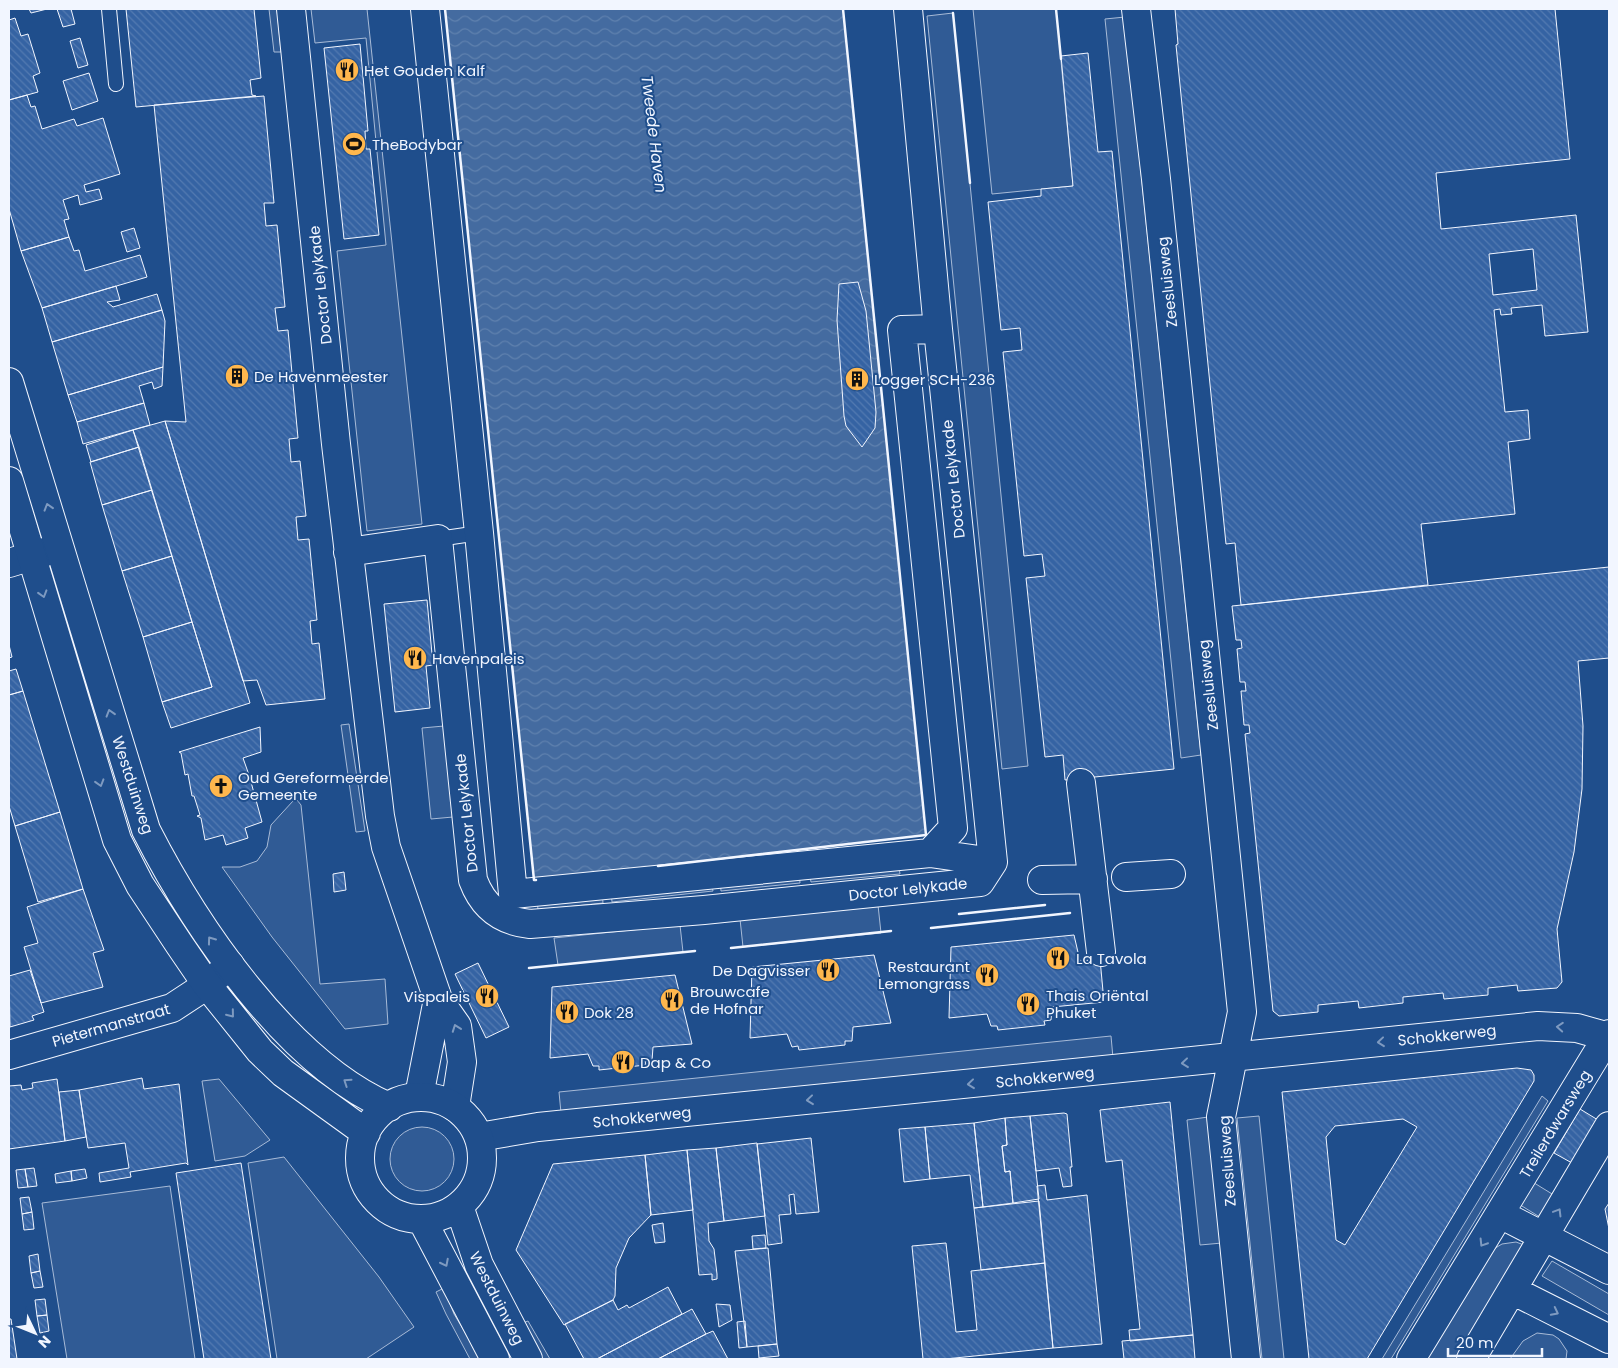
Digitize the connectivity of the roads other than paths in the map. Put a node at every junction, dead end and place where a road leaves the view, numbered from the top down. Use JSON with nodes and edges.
{"nodes":[{"id":1,"x":109,"y":9,"type":"edge"},
{"id":2,"x":291,"y":9,"type":"edge"},
{"id":3,"x":425,"y":9,"type":"edge"},
{"id":4,"x":908,"y":9,"type":"edge"},
{"id":5,"x":1136,"y":9,"type":"edge"},
{"id":6,"x":116,"y":84,"type":"dead end"},
{"id":7,"x":938,"y":329,"type":"junction"},
{"id":8,"x":9,"y":382,"type":"edge"},
{"id":9,"x":9,"y":481,"type":"edge"},
{"id":10,"x":479,"y":533,"type":"junction"},
{"id":11,"x":438,"y":539,"type":"junction"},
{"id":12,"x":60,"y":547,"type":"junction"},
{"id":13,"x":348,"y":552,"type":"junction"},
{"id":14,"x":20,"y":560,"type":"edge"},
{"id":15,"x":1081,"y":783,"type":"dead end"},
{"id":16,"x":930,"y":854,"type":"junction"},
{"id":17,"x":993,"y":862,"type":"junction"},
{"id":18,"x":1171,"y":874,"type":"dead end"},
{"id":19,"x":1126,"y":877,"type":"dead end"},
{"id":20,"x":1093,"y":879,"type":"junction"},
{"id":21,"x":1042,"y":880,"type":"dead end"},
{"id":22,"x":1101,"y":952,"type":"dead end"},
{"id":23,"x":230,"y":965,"type":"junction"},
{"id":24,"x":207,"y":985,"type":"junction"},
{"id":25,"x":438,"y":999,"type":"junction"},
{"id":26,"x":1609,"y":1036,"type":"edge"},
{"id":27,"x":9,"y":1055,"type":"edge"},
{"id":28,"x":1234,"y":1058,"type":"junction"},
{"id":29,"x":419,"y":1096,"type":"junction"},
{"id":30,"x":388,"y":1107,"type":"junction"},
{"id":31,"x":455,"y":1107,"type":"junction"},
{"id":32,"x":1609,"y":1126,"type":"edge"},
{"id":33,"x":366,"y":1133,"type":"junction"},
{"id":34,"x":479,"y":1137,"type":"junction"},
{"id":35,"x":459,"y":1206,"type":"junction"},
{"id":36,"x":1500,"y":1214,"type":"junction"},
{"id":37,"x":422,"y":1220,"type":"junction"},
{"id":38,"x":1543,"y":1236,"type":"junction"},
{"id":39,"x":1609,"y":1270,"type":"edge"},
{"id":40,"x":1512,"y":1290,"type":"junction"},
{"id":41,"x":1609,"y":1339,"type":"edge"},
{"id":42,"x":495,"y":1359,"type":"edge"},
{"id":43,"x":528,"y":1359,"type":"edge"},
{"id":44,"x":1246,"y":1359,"type":"edge"},
{"id":45,"x":1410,"y":1359,"type":"edge"},
{"id":46,"x":1471,"y":1359,"type":"edge"}],
"edges":[{"from":1,"to":6,"type":"lane"},
{"from":2,"to":13,"type":"street","name":"Doctor Lelykade"},
{"from":3,"to":10,"type":"street"},
{"from":4,"to":7,"type":"street","name":"Doctor Lelykade"},
{"from":5,"to":28,"type":"street","name":"Zeesluisweg"},
{"from":7,"to":16,"type":"street"},
{"from":7,"to":17,"type":"street","name":"Doctor Lelykade"},
{"from":12,"to":8,"type":"street","name":"Westduinweg","one_way":true},
{"from":9,"to":14,"type":"street","name":"Westduinweg"},
{"from":10,"to":11,"type":"lane"},
{"from":10,"to":16,"type":"street"},
{"from":11,"to":13,"type":"street"},
{"from":11,"to":17,"type":"street","name":"Doctor Lelykade"},
{"from":12,"to":14,"type":"street"},
{"from":23,"to":12,"type":"street","name":"Westduinweg","one_way":true},
{"from":13,"to":25,"type":"street","name":"Doctor Lelykade"},
{"from":14,"to":24,"type":"street","name":"Westduinweg","one_way":true},
{"from":15,"to":20,"type":"street"},
{"from":16,"to":17,"type":"street"},
{"from":18,"to":19,"type":"street"},
{"from":20,"to":21,"type":"street"},
{"from":20,"to":22,"type":"street"},
{"from":23,"to":24,"type":"street","name":"Pietermanstraat"},
{"from":30,"to":23,"type":"street","name":"Westduinweg","one_way":true},
{"from":24,"to":27,"type":"street","name":"Pietermanstraat"},
{"from":24,"to":33,"type":"street","name":"Westduinweg","one_way":true},
{"from":25,"to":29,"type":"street","name":"Doctor Lelykade"},
{"from":31,"to":25,"type":"street","name":"Doctor Lelykade","one_way":true},
{"from":26,"to":28,"type":"street","name":"Schokkerweg","one_way":true},
{"from":26,"to":36,"type":"street","name":"Treilerdwarsweg"},
{"from":28,"to":34,"type":"street","name":"Schokkerweg","one_way":true},
{"from":28,"to":44,"type":"street","name":"Zeesluisweg"},
{"from":29,"to":30,"type":"street"},
{"from":29,"to":31,"type":"street"},
{"from":30,"to":33,"type":"street"},
{"from":31,"to":34,"type":"street"},
{"from":38,"to":32,"type":"street","one_way":true},
{"from":33,"to":37,"type":"street"},
{"from":34,"to":35,"type":"street"},
{"from":35,"to":37,"type":"street"},
{"from":35,"to":43,"type":"street","name":"Westduinweg"},
{"from":36,"to":38,"type":"street"},
{"from":36,"to":45,"type":"street","name":"Treilerdwarsweg","one_way":true},
{"from":37,"to":42,"type":"street","name":"Westduinweg","one_way":true},
{"from":38,"to":39,"type":"street"},
{"from":38,"to":40,"type":"street"},
{"from":40,"to":41,"type":"street","one_way":true},
{"from":40,"to":46,"type":"street"}]}
